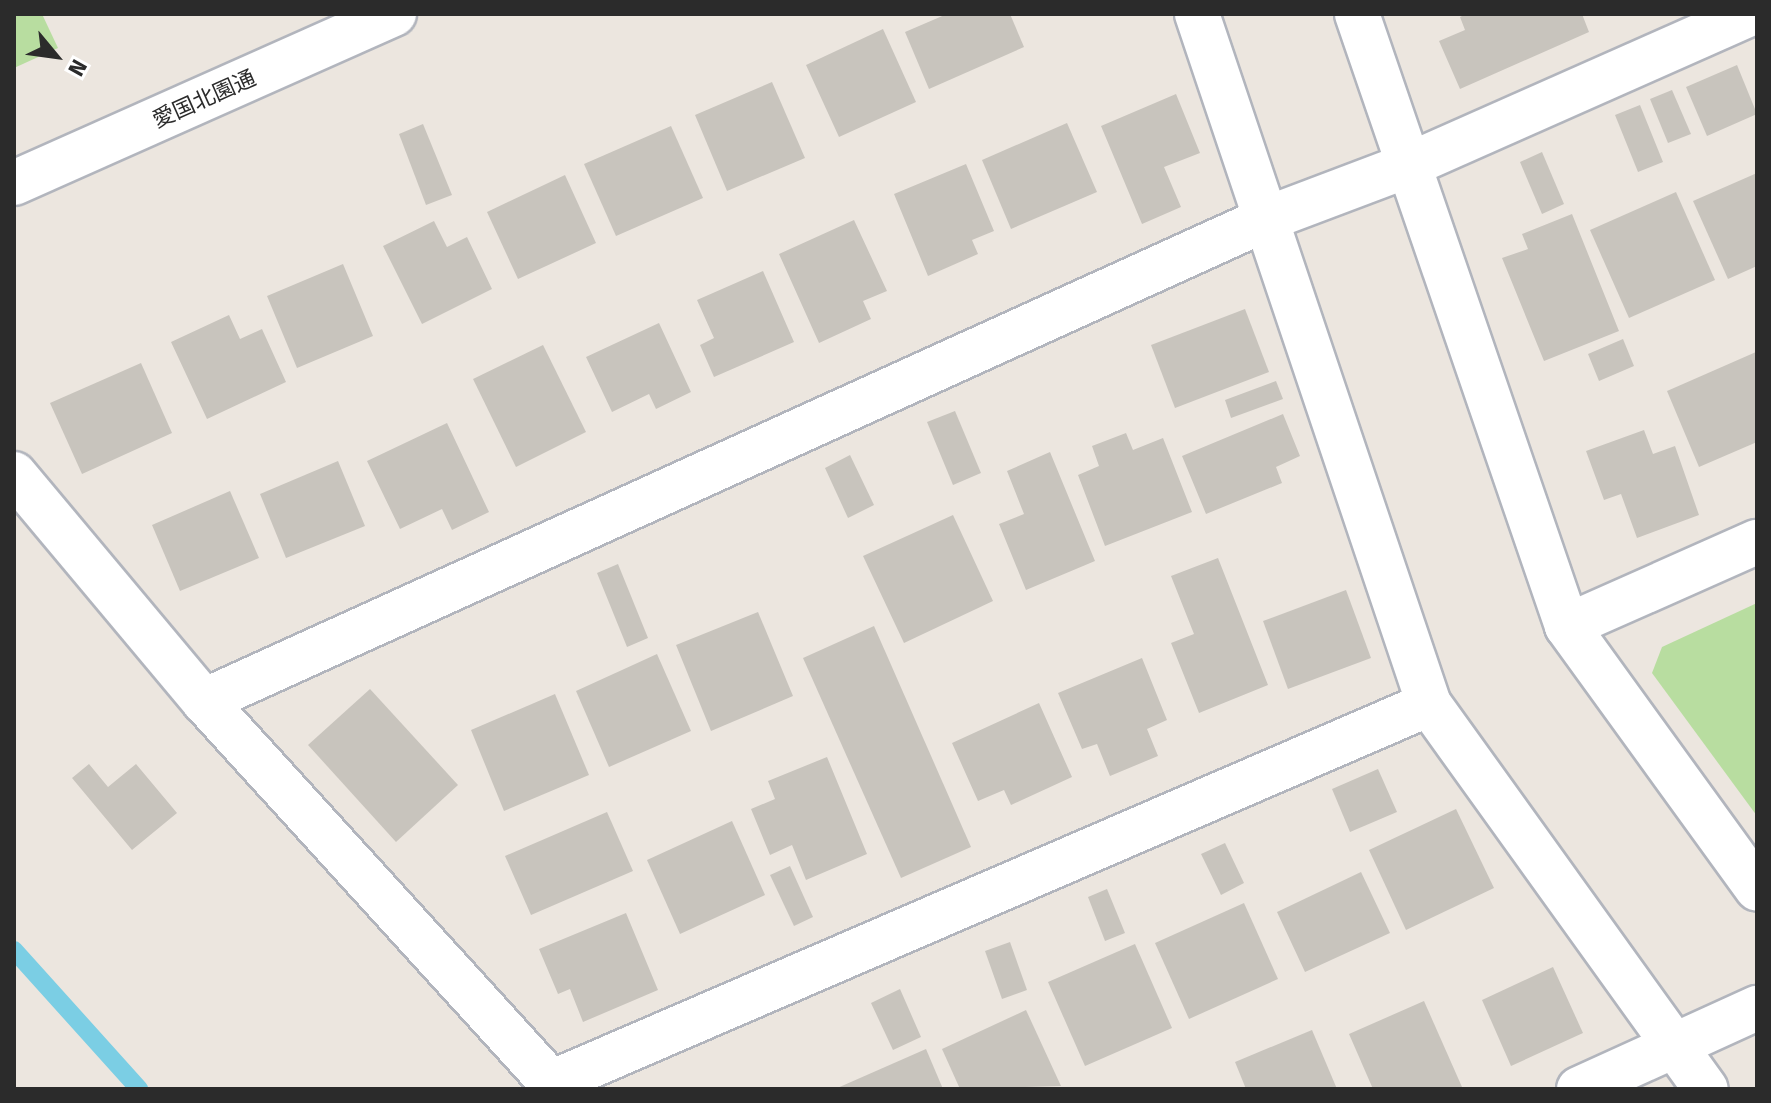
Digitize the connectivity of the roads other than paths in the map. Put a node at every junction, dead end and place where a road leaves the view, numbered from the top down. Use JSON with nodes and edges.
{"nodes":[{"id":1,"x":394,"y":14,"type":"edge"},
{"id":2,"x":1197,"y":14,"type":"edge"},
{"id":3,"x":1357,"y":14,"type":"edge"},
{"id":4,"x":1750,"y":14,"type":"edge"},
{"id":5,"x":1409,"y":165,"type":"junction"},
{"id":6,"x":14,"y":183,"type":"edge"},
{"id":7,"x":1266,"y":219,"type":"junction"},
{"id":8,"x":14,"y":474,"type":"edge"},
{"id":9,"x":1757,"y":542,"type":"edge"},
{"id":10,"x":1567,"y":626,"type":"junction"},
{"id":11,"x":204,"y":701,"type":"junction"},
{"id":12,"x":1429,"y":704,"type":"junction"},
{"id":13,"x":1757,"y":888,"type":"edge"},
{"id":14,"x":1757,"y":1008,"type":"edge"},
{"id":15,"x":1676,"y":1046,"type":"junction"},
{"id":16,"x":554,"y":1086,"type":"edge"},
{"id":17,"x":1579,"y":1089,"type":"edge"},
{"id":18,"x":1706,"y":1089,"type":"edge"}],
"edges":[{"from":1,"to":6,"type":"street","name":"愛国北園通"},
{"from":2,"to":7,"type":"street"},
{"from":3,"to":5,"type":"street"},
{"from":4,"to":5,"type":"street"},
{"from":5,"to":7,"type":"street"},
{"from":5,"to":10,"type":"street"},
{"from":7,"to":11,"type":"street"},
{"from":7,"to":12,"type":"street"},
{"from":8,"to":11,"type":"street"},
{"from":9,"to":10,"type":"street"},
{"from":10,"to":13,"type":"street"},
{"from":11,"to":16,"type":"street"},
{"from":12,"to":15,"type":"street"},
{"from":12,"to":16,"type":"street"},
{"from":14,"to":15,"type":"street"},
{"from":15,"to":17,"type":"street"},
{"from":15,"to":18,"type":"street"}]}
